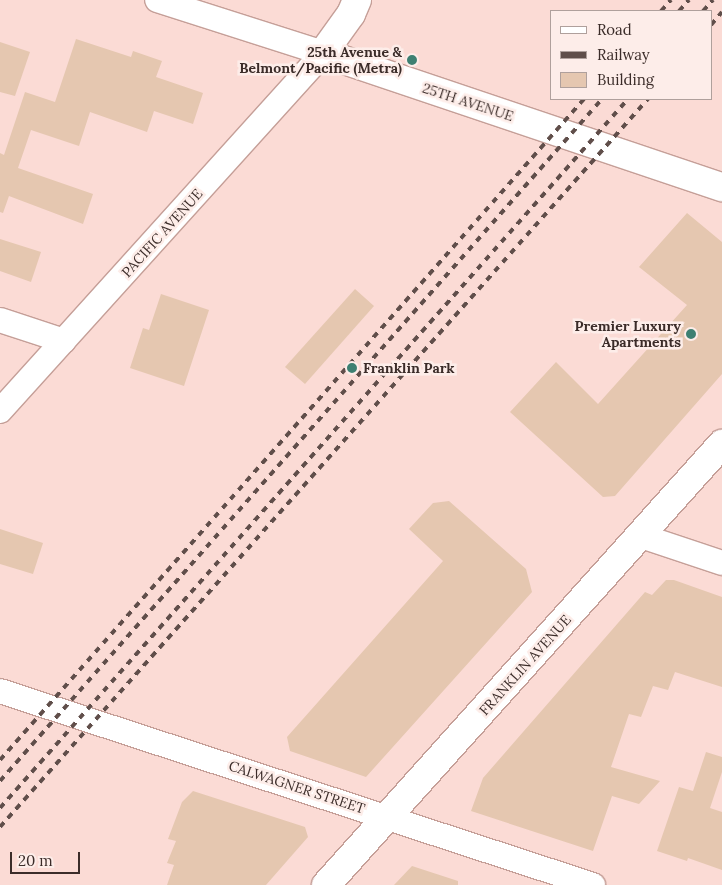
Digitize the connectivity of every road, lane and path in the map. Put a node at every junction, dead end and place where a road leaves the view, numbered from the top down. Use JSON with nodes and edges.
{"nodes":[{"id":1,"x":157,"y":0,"type":"edge"},
{"id":2,"x":357,"y":0,"type":"edge"},
{"id":3,"x":323,"y":53,"type":"junction"},
{"id":4,"x":722,"y":187,"type":"edge"},
{"id":5,"x":0,"y":320,"type":"edge"},
{"id":6,"x":64,"y":341,"type":"junction"},
{"id":7,"x":0,"y":411,"type":"edge"},
{"id":8,"x":722,"y":444,"type":"edge"},
{"id":9,"x":641,"y":536,"type":"junction"},
{"id":10,"x":722,"y":563,"type":"edge"},
{"id":11,"x":0,"y":690,"type":"edge"},
{"id":12,"x":387,"y":817,"type":"junction"},
{"id":13,"x":326,"y":885,"type":"edge"},
{"id":14,"x":593,"y":885,"type":"edge"}],
"edges":[{"from":1,"to":3,"type":"street","name":"25TH AVENUE"},
{"from":2,"to":3,"type":"main road"},
{"from":3,"to":4,"type":"main road","name":"25TH AVENUE"},
{"from":3,"to":6,"type":"street","name":"PACIFIC AVENUE"},
{"from":5,"to":6,"type":"street"},
{"from":6,"to":7,"type":"street","name":"PACIFIC AVENUE"},
{"from":8,"to":9,"type":"main road","name":"FRANKLIN AVENUE"},
{"from":9,"to":10,"type":"street"},
{"from":9,"to":12,"type":"main road","name":"FRANKLIN AVENUE"},
{"from":11,"to":12,"type":"street","name":"CALWAGNER STREET"},
{"from":12,"to":13,"type":"main road","name":"FRANKLIN AVENUE"},
{"from":12,"to":14,"type":"street","name":"CALWAGNER STREET"}]}
